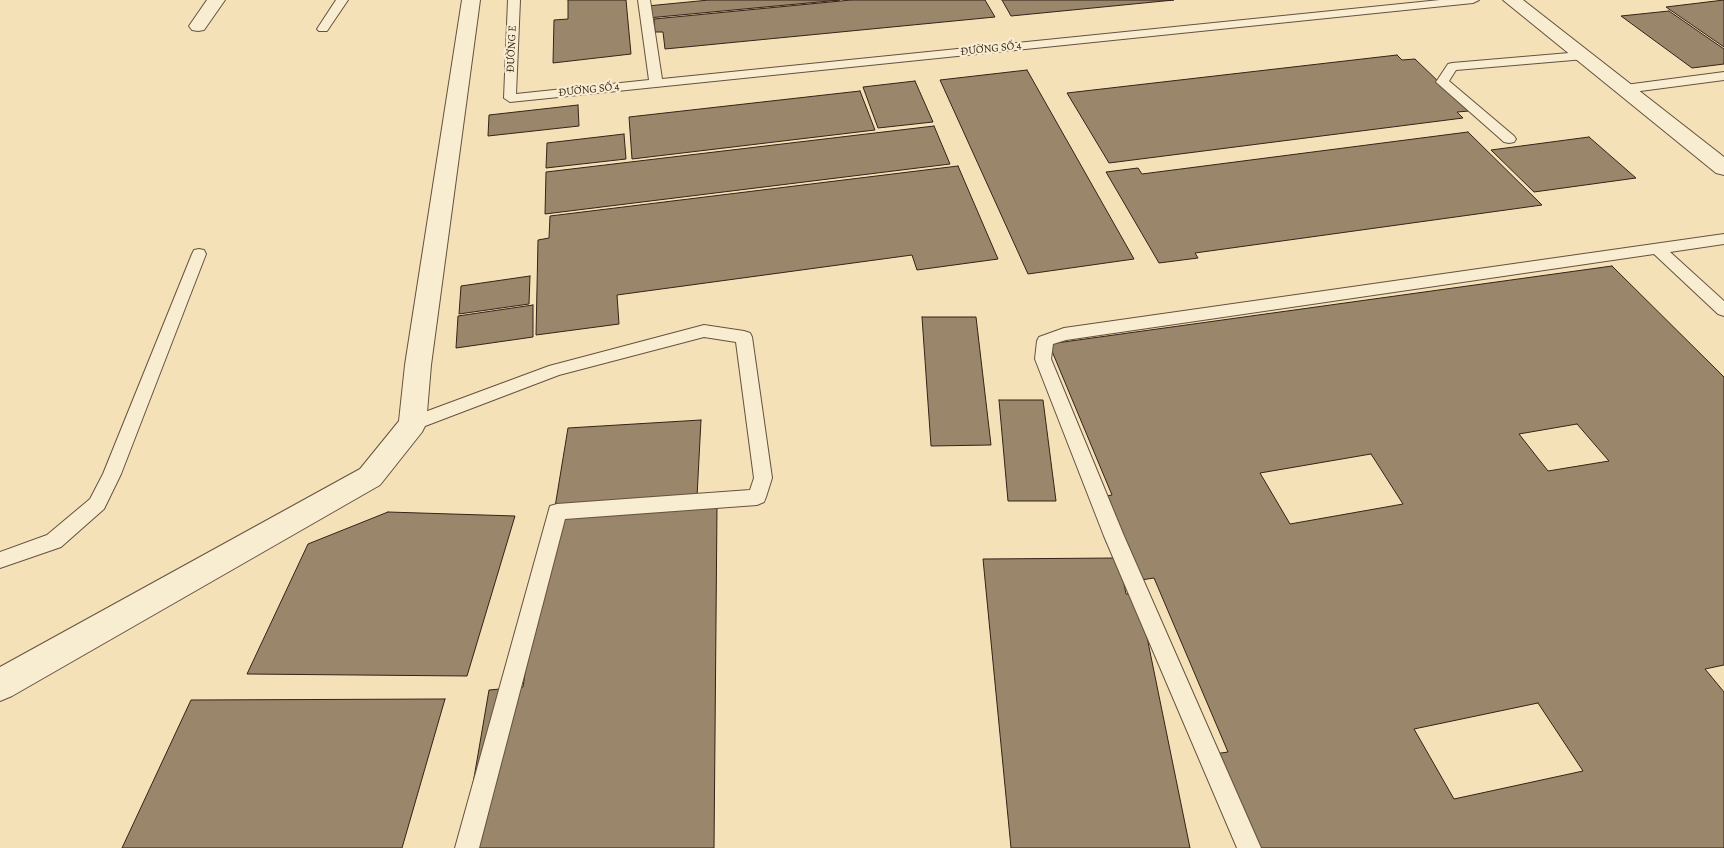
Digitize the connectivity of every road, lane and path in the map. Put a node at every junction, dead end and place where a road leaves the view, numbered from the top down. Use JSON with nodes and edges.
{"nodes":[{"id":1,"x":216,"y":0,"type":"edge"},
{"id":2,"x":342,"y":0,"type":"edge"},
{"id":3,"x":471,"y":0,"type":"edge"},
{"id":4,"x":514,"y":0,"type":"edge"},
{"id":5,"x":644,"y":0,"type":"edge"},
{"id":6,"x":1473,"y":0,"type":"edge"},
{"id":7,"x":1512,"y":0,"type":"edge"},
{"id":8,"x":198,"y":26,"type":"dead end"},
{"id":9,"x":323,"y":29,"type":"dead end"},
{"id":10,"x":1581,"y":56,"type":"junction"},
{"id":11,"x":1724,"y":76,"type":"edge"},
{"id":12,"x":656,"y":84,"type":"junction"},
{"id":13,"x":1624,"y":89,"type":"junction"},
{"id":14,"x":510,"y":98,"type":"joint"},
{"id":15,"x":1509,"y":139,"type":"dead end"},
{"id":16,"x":1724,"y":168,"type":"edge"},
{"id":17,"x":1724,"y":239,"type":"edge"},
{"id":18,"x":1658,"y":249,"type":"junction"},
{"id":19,"x":199,"y":254,"type":"dead end"},
{"id":20,"x":1724,"y":310,"type":"edge"},
{"id":21,"x":412,"y":424,"type":"junction"},
{"id":22,"x":0,"y":560,"type":"edge"},
{"id":23,"x":0,"y":684,"type":"edge"},
{"id":24,"x":467,"y":848,"type":"edge"},
{"id":25,"x":1249,"y":848,"type":"edge"}],
"edges":[{"from":1,"to":8,"type":"street"},
{"from":2,"to":9,"type":"lane"},
{"from":3,"to":21,"type":"street"},
{"from":4,"to":14,"type":"lane","name":"ĐƯỜNG E"},
{"from":5,"to":12,"type":"lane"},
{"from":6,"to":12,"type":"lane","name":"ĐƯỜNG SỐ 4"},
{"from":7,"to":10,"type":"street"},
{"from":10,"to":13,"type":"street"},
{"from":10,"to":15,"type":"lane"},
{"from":11,"to":13,"type":"lane"},
{"from":12,"to":14,"type":"lane","name":"ĐƯỜNG SỐ 4"},
{"from":13,"to":16,"type":"street"},
{"from":17,"to":18,"type":"lane"},
{"from":18,"to":20,"type":"lane"},
{"from":18,"to":25,"type":"lane"},
{"from":19,"to":22,"type":"lane"},
{"from":21,"to":23,"type":"street"},
{"from":21,"to":24,"type":"lane"}]}
